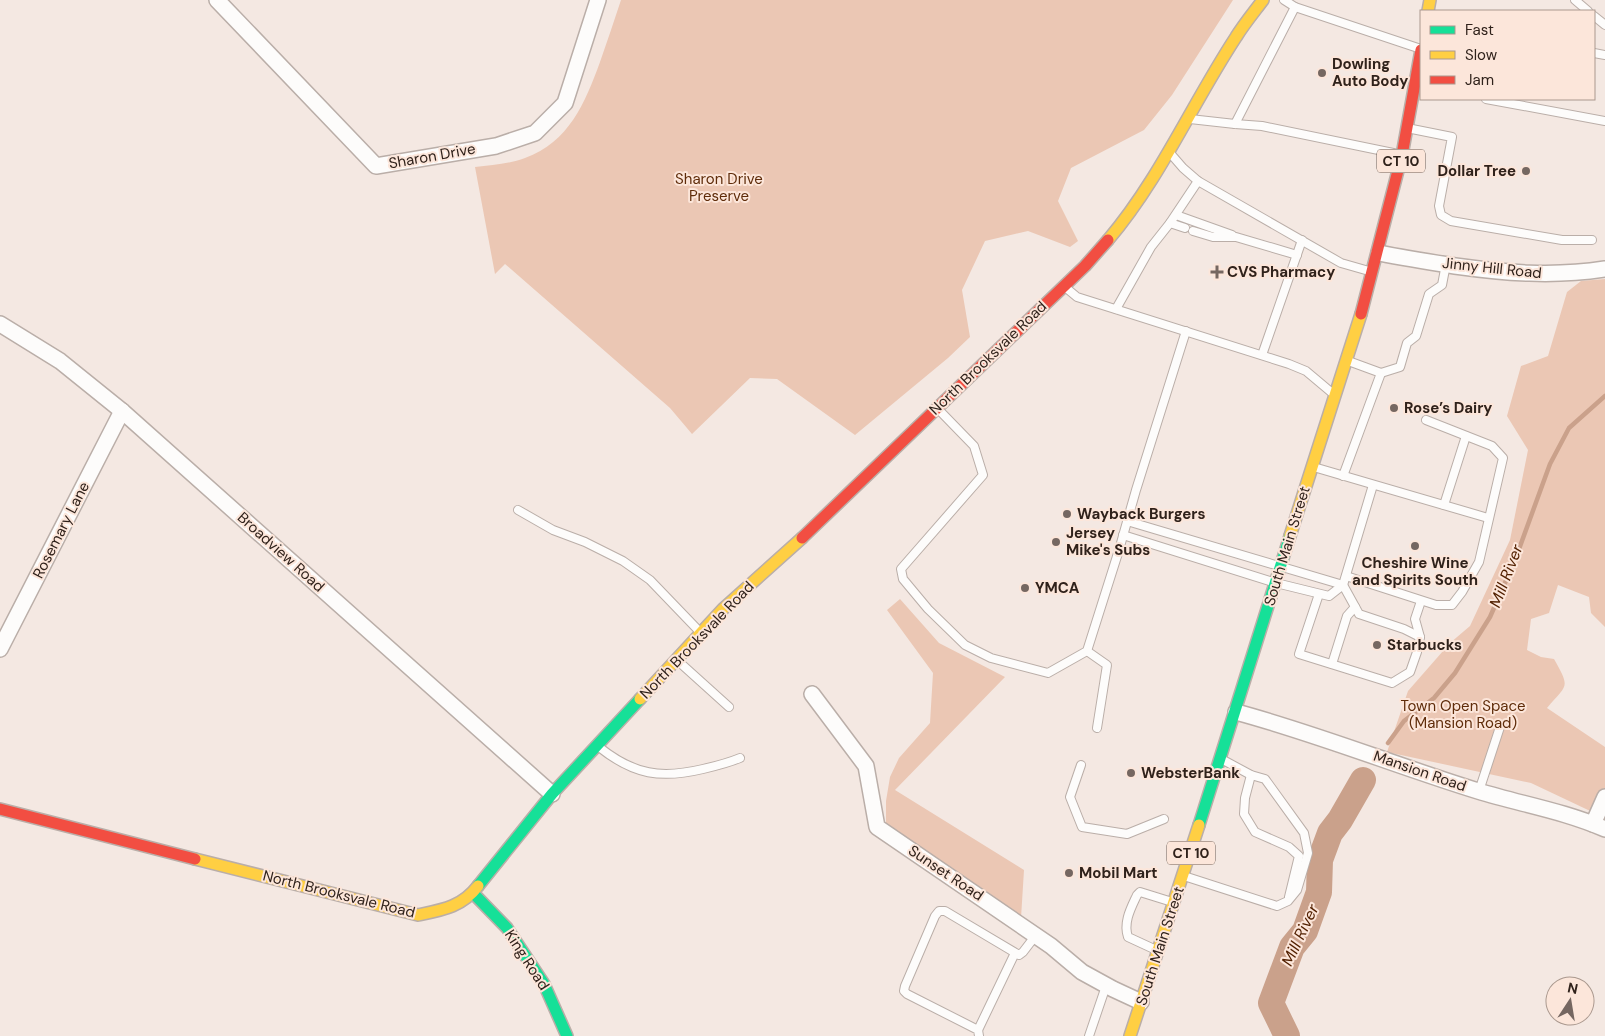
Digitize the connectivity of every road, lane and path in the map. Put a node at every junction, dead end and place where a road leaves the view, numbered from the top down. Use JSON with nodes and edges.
{"nodes":[{"id":1,"x":217,"y":0,"type":"edge"},
{"id":2,"x":598,"y":0,"type":"edge"},
{"id":3,"x":1262,"y":0,"type":"edge"},
{"id":4,"x":1284,"y":0,"type":"edge"},
{"id":5,"x":1575,"y":0,"type":"edge"},
{"id":6,"x":1295,"y":7,"type":"junction"},
{"id":7,"x":1587,"y":10,"type":"edge"},
{"id":8,"x":1595,"y":17,"type":"edge"},
{"id":9,"x":1605,"y":25,"type":"edge"},
{"id":10,"x":1420,"y":49,"type":"edge"},
{"id":11,"x":1420,"y":63,"type":"edge"},
{"id":12,"x":1418,"y":91,"type":"edge"},
{"id":13,"x":1491,"y":100,"type":"edge"},
{"id":14,"x":1188,"y":118,"type":"junction"},
{"id":15,"x":1605,"y":121,"type":"edge"},
{"id":16,"x":1235,"y":124,"type":"junction"},
{"id":17,"x":1407,"y":128,"type":"junction"},
{"id":18,"x":1169,"y":152,"type":"junction"},
{"id":19,"x":1402,"y":155,"type":"junction"},
{"id":20,"x":1198,"y":181,"type":"junction"},
{"id":21,"x":1176,"y":215,"type":"junction"},
{"id":22,"x":1170,"y":223,"type":"junction"},
{"id":23,"x":1236,"y":237,"type":"junction"},
{"id":24,"x":1302,"y":240,"type":"junction"},
{"id":25,"x":1592,"y":240,"type":"dead end"},
{"id":26,"x":1379,"y":252,"type":"junction"},
{"id":27,"x":1297,"y":255,"type":"junction"},
{"id":28,"x":1446,"y":264,"type":"junction"},
{"id":29,"x":1605,"y":268,"type":"edge"},
{"id":30,"x":1374,"y":272,"type":"junction"},
{"id":31,"x":1064,"y":286,"type":"junction"},
{"id":32,"x":1116,"y":308,"type":"junction"},
{"id":33,"x":0,"y":324,"type":"edge"},
{"id":34,"x":1186,"y":331,"type":"junction"},
{"id":35,"x":1262,"y":355,"type":"junction"},
{"id":36,"x":1347,"y":361,"type":"junction"},
{"id":37,"x":1381,"y":373,"type":"junction"},
{"id":38,"x":1336,"y":396,"type":"junction"},
{"id":39,"x":937,"y":407,"type":"junction"},
{"id":40,"x":122,"y":411,"type":"junction"},
{"id":41,"x":1426,"y":420,"type":"dead end"},
{"id":42,"x":1466,"y":436,"type":"junction"},
{"id":43,"x":1312,"y":466,"type":"junction"},
{"id":44,"x":1343,"y":476,"type":"junction"},
{"id":45,"x":1373,"y":484,"type":"junction"},
{"id":46,"x":1444,"y":504,"type":"junction"},
{"id":47,"x":518,"y":510,"type":"dead end"},
{"id":48,"x":1488,"y":518,"type":"junction"},
{"id":49,"x":1127,"y":520,"type":"junction"},
{"id":50,"x":1123,"y":535,"type":"junction"},
{"id":51,"x":1281,"y":566,"type":"junction"},
{"id":52,"x":1346,"y":576,"type":"junction"},
{"id":53,"x":1276,"y":583,"type":"junction"},
{"id":54,"x":1343,"y":585,"type":"junction"},
{"id":55,"x":1319,"y":594,"type":"junction"},
{"id":56,"x":1421,"y":601,"type":"junction"},
{"id":57,"x":1355,"y":607,"type":"junction"},
{"id":58,"x":701,"y":633,"type":"junction"},
{"id":59,"x":1420,"y":637,"type":"junction"},
{"id":60,"x":0,"y":649,"type":"edge"},
{"id":61,"x":1086,"y":651,"type":"junction"},
{"id":62,"x":677,"y":660,"type":"junction"},
{"id":63,"x":1332,"y":664,"type":"junction"},
{"id":64,"x":812,"y":694,"type":"dead end"},
{"id":65,"x":729,"y":707,"type":"dead end"},
{"id":66,"x":1236,"y":712,"type":"junction"},
{"id":67,"x":1500,"y":727,"type":"dead end"},
{"id":68,"x":1097,"y":728,"type":"dead end"},
{"id":69,"x":597,"y":746,"type":"junction"},
{"id":70,"x":740,"y":758,"type":"dead end"},
{"id":71,"x":1221,"y":759,"type":"junction"},
{"id":72,"x":1081,"y":765,"type":"dead end"},
{"id":73,"x":1251,"y":775,"type":"junction"},
{"id":74,"x":1479,"y":791,"type":"junction"},
{"id":75,"x":552,"y":794,"type":"junction"},
{"id":76,"x":1605,"y":797,"type":"edge"},
{"id":77,"x":0,"y":809,"type":"edge"},
{"id":78,"x":1164,"y":819,"type":"dead end"},
{"id":79,"x":1599,"y":826,"type":"edge"},
{"id":80,"x":1183,"y":876,"type":"junction"},
{"id":81,"x":473,"y":893,"type":"junction"},
{"id":82,"x":1288,"y":901,"type":"junction"},
{"id":83,"x":1174,"y":903,"type":"junction"},
{"id":84,"x":1036,"y":935,"type":"junction"},
{"id":85,"x":1158,"y":950,"type":"junction"},
{"id":86,"x":1014,"y":953,"type":"junction"},
{"id":87,"x":1106,"y":986,"type":"junction"},
{"id":88,"x":1141,"y":1002,"type":"junction"},
{"id":89,"x":978,"y":1033,"type":"edge"},
{"id":90,"x":567,"y":1036,"type":"edge"},
{"id":91,"x":1089,"y":1036,"type":"edge"},
{"id":92,"x":1130,"y":1036,"type":"edge"}],
"edges":[{"from":1,"to":2,"type":"street","name":"Sharon Drive"},
{"from":3,"to":14,"type":"main road","name":"North Brooksvale Road"},
{"from":4,"to":6,"type":"lane"},
{"from":5,"to":7,"type":"lane"},
{"from":6,"to":10,"type":"lane"},
{"from":6,"to":16,"type":"lane"},
{"from":8,"to":9,"type":"lane"},
{"from":11,"to":12,"type":"main road","name":"South Main Street","number":"CT 10"},
{"from":12,"to":17,"type":"main road","name":"South Main Street","number":"CT 10"},
{"from":13,"to":15,"type":"lane"},
{"from":14,"to":16,"type":"lane"},
{"from":14,"to":18,"type":"main road","name":"North Brooksvale Road"},
{"from":16,"to":19,"type":"lane"},
{"from":17,"to":19,"type":"main road","name":"South Main Street","number":"CT 10"},
{"from":17,"to":25,"type":"lane"},
{"from":18,"to":20,"type":"lane"},
{"from":18,"to":31,"type":"main road","name":"North Brooksvale Road"},
{"from":19,"to":26,"type":"main road","name":"South Main Street","number":"CT 10"},
{"from":20,"to":21,"type":"lane"},
{"from":20,"to":24,"type":"lane"},
{"from":21,"to":22,"type":"lane"},
{"from":21,"to":23,"type":"lane"},
{"from":22,"to":23,"type":"lane"},
{"from":22,"to":32,"type":"lane"},
{"from":23,"to":27,"type":"lane"},
{"from":24,"to":27,"type":"lane"},
{"from":24,"to":30,"type":"lane"},
{"from":26,"to":28,"type":"street","name":"Jinny Hill Road"},
{"from":26,"to":30,"type":"main road","name":"South Main Street","number":"CT 10"},
{"from":27,"to":35,"type":"lane"},
{"from":28,"to":29,"type":"street","name":"Jinny Hill Road"},
{"from":28,"to":37,"type":"lane"},
{"from":30,"to":36,"type":"main road","name":"South Main Street","number":"CT 10"},
{"from":31,"to":32,"type":"lane"},
{"from":31,"to":39,"type":"main road","name":"North Brooksvale Road"},
{"from":32,"to":34,"type":"lane"},
{"from":33,"to":40,"type":"street","name":"Broadview Road"},
{"from":34,"to":35,"type":"lane"},
{"from":34,"to":49,"type":"lane"},
{"from":35,"to":38,"type":"lane"},
{"from":36,"to":37,"type":"lane"},
{"from":36,"to":38,"type":"main road","name":"South Main Street","number":"CT 10"},
{"from":37,"to":44,"type":"lane"},
{"from":38,"to":43,"type":"main road","name":"South Main Street","number":"CT 10"},
{"from":39,"to":58,"type":"main road","name":"North Brooksvale Road"},
{"from":39,"to":61,"type":"lane"},
{"from":40,"to":60,"type":"street","name":"Rosemary Lane"},
{"from":40,"to":75,"type":"street","name":"Broadview Road"},
{"from":41,"to":42,"type":"lane"},
{"from":42,"to":46,"type":"lane"},
{"from":42,"to":48,"type":"lane"},
{"from":43,"to":44,"type":"lane"},
{"from":43,"to":51,"type":"main road","name":"South Main Street","number":"CT 10"},
{"from":44,"to":45,"type":"lane"},
{"from":45,"to":46,"type":"lane"},
{"from":45,"to":52,"type":"lane"},
{"from":46,"to":48,"type":"lane"},
{"from":47,"to":58,"type":"lane"},
{"from":48,"to":56,"type":"lane"},
{"from":49,"to":50,"type":"lane"},
{"from":49,"to":51,"type":"lane"},
{"from":50,"to":53,"type":"lane"},
{"from":50,"to":61,"type":"lane"},
{"from":51,"to":53,"type":"main road","name":"South Main Street","number":"CT 10"},
{"from":51,"to":54,"type":"lane"},
{"from":52,"to":54,"type":"lane"},
{"from":52,"to":56,"type":"lane"},
{"from":53,"to":55,"type":"lane"},
{"from":53,"to":66,"type":"main road","name":"South Main Street","number":"CT 10"},
{"from":54,"to":55,"type":"lane"},
{"from":54,"to":57,"type":"lane"},
{"from":55,"to":63,"type":"lane"},
{"from":56,"to":59,"type":"lane"},
{"from":57,"to":59,"type":"lane"},
{"from":57,"to":63,"type":"lane"},
{"from":58,"to":62,"type":"main road","name":"North Brooksvale Road"},
{"from":59,"to":63,"type":"lane"},
{"from":61,"to":68,"type":"lane"},
{"from":62,"to":65,"type":"lane"},
{"from":62,"to":69,"type":"main road","name":"North Brooksvale Road"},
{"from":64,"to":84,"type":"street","name":"Sunset Road"},
{"from":66,"to":71,"type":"main road","name":"South Main Street","number":"CT 10"},
{"from":66,"to":74,"type":"street","name":"Mansion Road"},
{"from":67,"to":74,"type":"lane"},
{"from":69,"to":70,"type":"lane"},
{"from":69,"to":75,"type":"main road","name":"North Brooksvale Road"},
{"from":71,"to":73,"type":"lane"},
{"from":71,"to":80,"type":"main road","name":"South Main Street","number":"CT 10"},
{"from":72,"to":78,"type":"lane"},
{"from":73,"to":82,"type":"lane"},
{"from":73,"to":82,"type":"lane"},
{"from":74,"to":79,"type":"street","name":"Mansion Road"},
{"from":75,"to":81,"type":"main road","name":"North Brooksvale Road"},
{"from":76,"to":79,"type":"street"},
{"from":77,"to":81,"type":"main road","name":"North Brooksvale Road"},
{"from":80,"to":82,"type":"lane"},
{"from":80,"to":83,"type":"main road","name":"South Main Street","number":"CT 10"},
{"from":81,"to":90,"type":"main road","name":"King Road"},
{"from":83,"to":85,"type":"main road","name":"South Main Street","number":"CT 10"},
{"from":83,"to":85,"type":"lane"},
{"from":84,"to":86,"type":"lane"},
{"from":84,"to":87,"type":"street","name":"Sunset Road"},
{"from":85,"to":88,"type":"main road","name":"South Main Street","number":"CT 10"},
{"from":86,"to":89,"type":"lane"},
{"from":86,"to":89,"type":"lane"},
{"from":87,"to":88,"type":"street","name":"Sunset Road"},
{"from":87,"to":91,"type":"lane"},
{"from":88,"to":92,"type":"main road","name":"South Main Street","number":"CT 10"}]}
